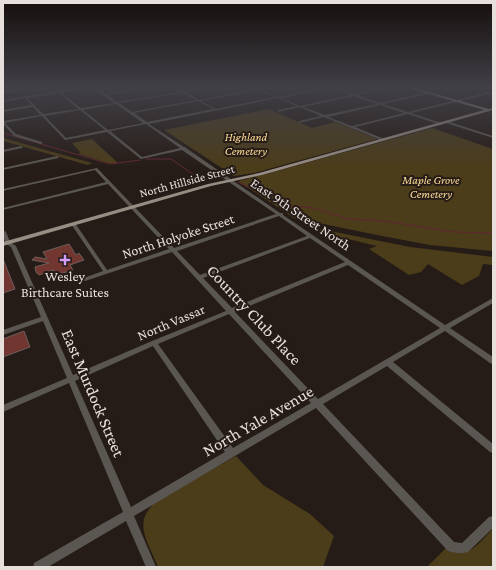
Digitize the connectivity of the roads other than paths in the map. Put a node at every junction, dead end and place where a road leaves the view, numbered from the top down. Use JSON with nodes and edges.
{"nodes":[{"id":1,"x":50,"y":115,"type":"edge"},
{"id":2,"x":87,"y":115,"type":"edge"},
{"id":3,"x":134,"y":115,"type":"edge"},
{"id":4,"x":192,"y":115,"type":"edge"},
{"id":5,"x":320,"y":115,"type":"edge"},
{"id":6,"x":330,"y":115,"type":"edge"},
{"id":7,"x":401,"y":115,"type":"edge"},
{"id":8,"x":412,"y":115,"type":"edge"},
{"id":9,"x":475,"y":115,"type":"edge"},
{"id":10,"x":42,"y":116,"type":"junction"},
{"id":11,"x":324,"y":116,"type":"junction"},
{"id":12,"x":3,"y":122,"type":"edge"},
{"id":13,"x":300,"y":122,"type":"dead end"},
{"id":14,"x":447,"y":122,"type":"junction"},
{"id":15,"x":147,"y":123,"type":"junction"},
{"id":16,"x":440,"y":124,"type":"junction"},
{"id":17,"x":352,"y":127,"type":"junction"},
{"id":18,"x":107,"y":131,"type":"junction"},
{"id":19,"x":493,"y":133,"type":"edge"},
{"id":20,"x":487,"y":135,"type":"junction"},
{"id":21,"x":493,"y":137,"type":"edge"},
{"id":22,"x":383,"y":140,"type":"junction"},
{"id":23,"x":40,"y":142,"type":"dead end"},
{"id":24,"x":21,"y":147,"type":"dead end"},
{"id":25,"x":184,"y":148,"type":"junction"},
{"id":26,"x":3,"y":150,"type":"edge"},
{"id":27,"x":57,"y":157,"type":"dead end"},
{"id":28,"x":3,"y":169,"type":"edge"},
{"id":29,"x":230,"y":180,"type":"junction"},
{"id":30,"x":109,"y":183,"type":"junction"},
{"id":31,"x":3,"y":190,"type":"edge"},
{"id":32,"x":133,"y":207,"type":"junction"},
{"id":33,"x":3,"y":209,"type":"edge"},
{"id":34,"x":281,"y":214,"type":"junction"},
{"id":35,"x":73,"y":224,"type":"junction"},
{"id":36,"x":3,"y":232,"type":"edge"},
{"id":37,"x":312,"y":236,"type":"junction"},
{"id":38,"x":5,"y":243,"type":"edge"},
{"id":39,"x":173,"y":250,"type":"junction"},
{"id":40,"x":350,"y":262,"type":"junction"},
{"id":41,"x":106,"y":272,"type":"junction"},
{"id":42,"x":199,"y":278,"type":"junction"},
{"id":43,"x":83,"y":280,"type":"dead end"},
{"id":44,"x":493,"y":300,"type":"edge"},
{"id":45,"x":230,"y":311,"type":"junction"},
{"id":46,"x":44,"y":318,"type":"junction"},
{"id":47,"x":446,"y":328,"type":"junction"},
{"id":48,"x":3,"y":333,"type":"edge"},
{"id":49,"x":154,"y":343,"type":"junction"},
{"id":50,"x":493,"y":361,"type":"edge"},
{"id":51,"x":387,"y":362,"type":"junction"},
{"id":52,"x":70,"y":380,"type":"junction"},
{"id":53,"x":317,"y":404,"type":"junction"},
{"id":54,"x":3,"y":409,"type":"edge"},
{"id":55,"x":493,"y":450,"type":"edge"},
{"id":56,"x":231,"y":454,"type":"junction"},
{"id":57,"x":128,"y":514,"type":"junction"},
{"id":58,"x":493,"y":521,"type":"edge"},
{"id":59,"x":38,"y":567,"type":"edge"},
{"id":60,"x":151,"y":567,"type":"edge"}],
"edges":[{"from":1,"to":10,"type":"street"},
{"from":2,"to":18,"type":"street"},
{"from":3,"to":15,"type":"street","name":"East 9th Street North"},
{"from":4,"to":15,"type":"street"},
{"from":5,"to":11,"type":"street"},
{"from":6,"to":11,"type":"street"},
{"from":7,"to":17,"type":"street"},
{"from":8,"to":16,"type":"street"},
{"from":9,"to":14,"type":"main road","name":"North Hillside Street"},
{"from":10,"to":12,"type":"street"},
{"from":10,"to":18,"type":"street"},
{"from":11,"to":13,"type":"street"},
{"from":11,"to":17,"type":"street"},
{"from":12,"to":23,"type":"street"},
{"from":14,"to":16,"type":"main road","name":"North Hillside Street"},
{"from":14,"to":20,"type":"street"},
{"from":15,"to":18,"type":"street"},
{"from":15,"to":25,"type":"street","name":"East 9th Street North"},
{"from":16,"to":22,"type":"main road","name":"North Hillside Street"},
{"from":17,"to":22,"type":"street"},
{"from":18,"to":25,"type":"street"},
{"from":19,"to":20,"type":"street"},
{"from":20,"to":21,"type":"street"},
{"from":22,"to":29,"type":"main road","name":"North Hillside Street"},
{"from":24,"to":26,"type":"street"},
{"from":25,"to":29,"type":"street","name":"East 9th Street North"},
{"from":27,"to":28,"type":"street"},
{"from":29,"to":32,"type":"main road","name":"North Hillside Street"},
{"from":29,"to":34,"type":"street","name":"East 9th Street North"},
{"from":30,"to":31,"type":"street","name":"Country Club Place"},
{"from":30,"to":32,"type":"street","name":"Country Club Place"},
{"from":30,"to":33,"type":"street"},
{"from":32,"to":35,"type":"main road","name":"North Hillside Street"},
{"from":32,"to":39,"type":"street","name":"Country Club Place"},
{"from":34,"to":37,"type":"street","name":"East 9th Street North"},
{"from":34,"to":39,"type":"street","name":"North Holyoke Street"},
{"from":35,"to":38,"type":"main road","name":"North Hillside Street"},
{"from":35,"to":41,"type":"street"},
{"from":36,"to":38,"type":"street","name":"East Murdock Street"},
{"from":37,"to":40,"type":"street","name":"East 9th Street North"},
{"from":37,"to":42,"type":"street"},
{"from":38,"to":46,"type":"street","name":"East Murdock Street"},
{"from":39,"to":41,"type":"street","name":"North Holyoke Street"},
{"from":39,"to":42,"type":"street","name":"Country Club Place"},
{"from":40,"to":45,"type":"street","name":"North Vassar"},
{"from":40,"to":47,"type":"street","name":"East 9th Street North"},
{"from":41,"to":43,"type":"street","name":"North Holyoke Street"},
{"from":42,"to":45,"type":"street","name":"Country Club Place"},
{"from":44,"to":47,"type":"street","name":"North Yale Avenue"},
{"from":45,"to":49,"type":"street","name":"North Vassar"},
{"from":45,"to":53,"type":"street","name":"Country Club Place"},
{"from":46,"to":48,"type":"street"},
{"from":46,"to":52,"type":"street","name":"East Murdock Street"},
{"from":47,"to":50,"type":"street","name":"East 9th Street North"},
{"from":47,"to":51,"type":"street","name":"North Yale Avenue"},
{"from":49,"to":52,"type":"street","name":"North Vassar"},
{"from":49,"to":56,"type":"street"},
{"from":51,"to":53,"type":"street","name":"North Yale Avenue"},
{"from":51,"to":55,"type":"street"},
{"from":52,"to":54,"type":"street","name":"North Vassar"},
{"from":52,"to":57,"type":"street","name":"East Murdock Street"},
{"from":53,"to":56,"type":"street","name":"North Yale Avenue"},
{"from":53,"to":58,"type":"street","name":"Country Club Place"},
{"from":56,"to":57,"type":"street","name":"North Yale Avenue"},
{"from":57,"to":59,"type":"street","name":"North Yale Avenue"},
{"from":57,"to":60,"type":"street","name":"East Murdock Street"}]}
